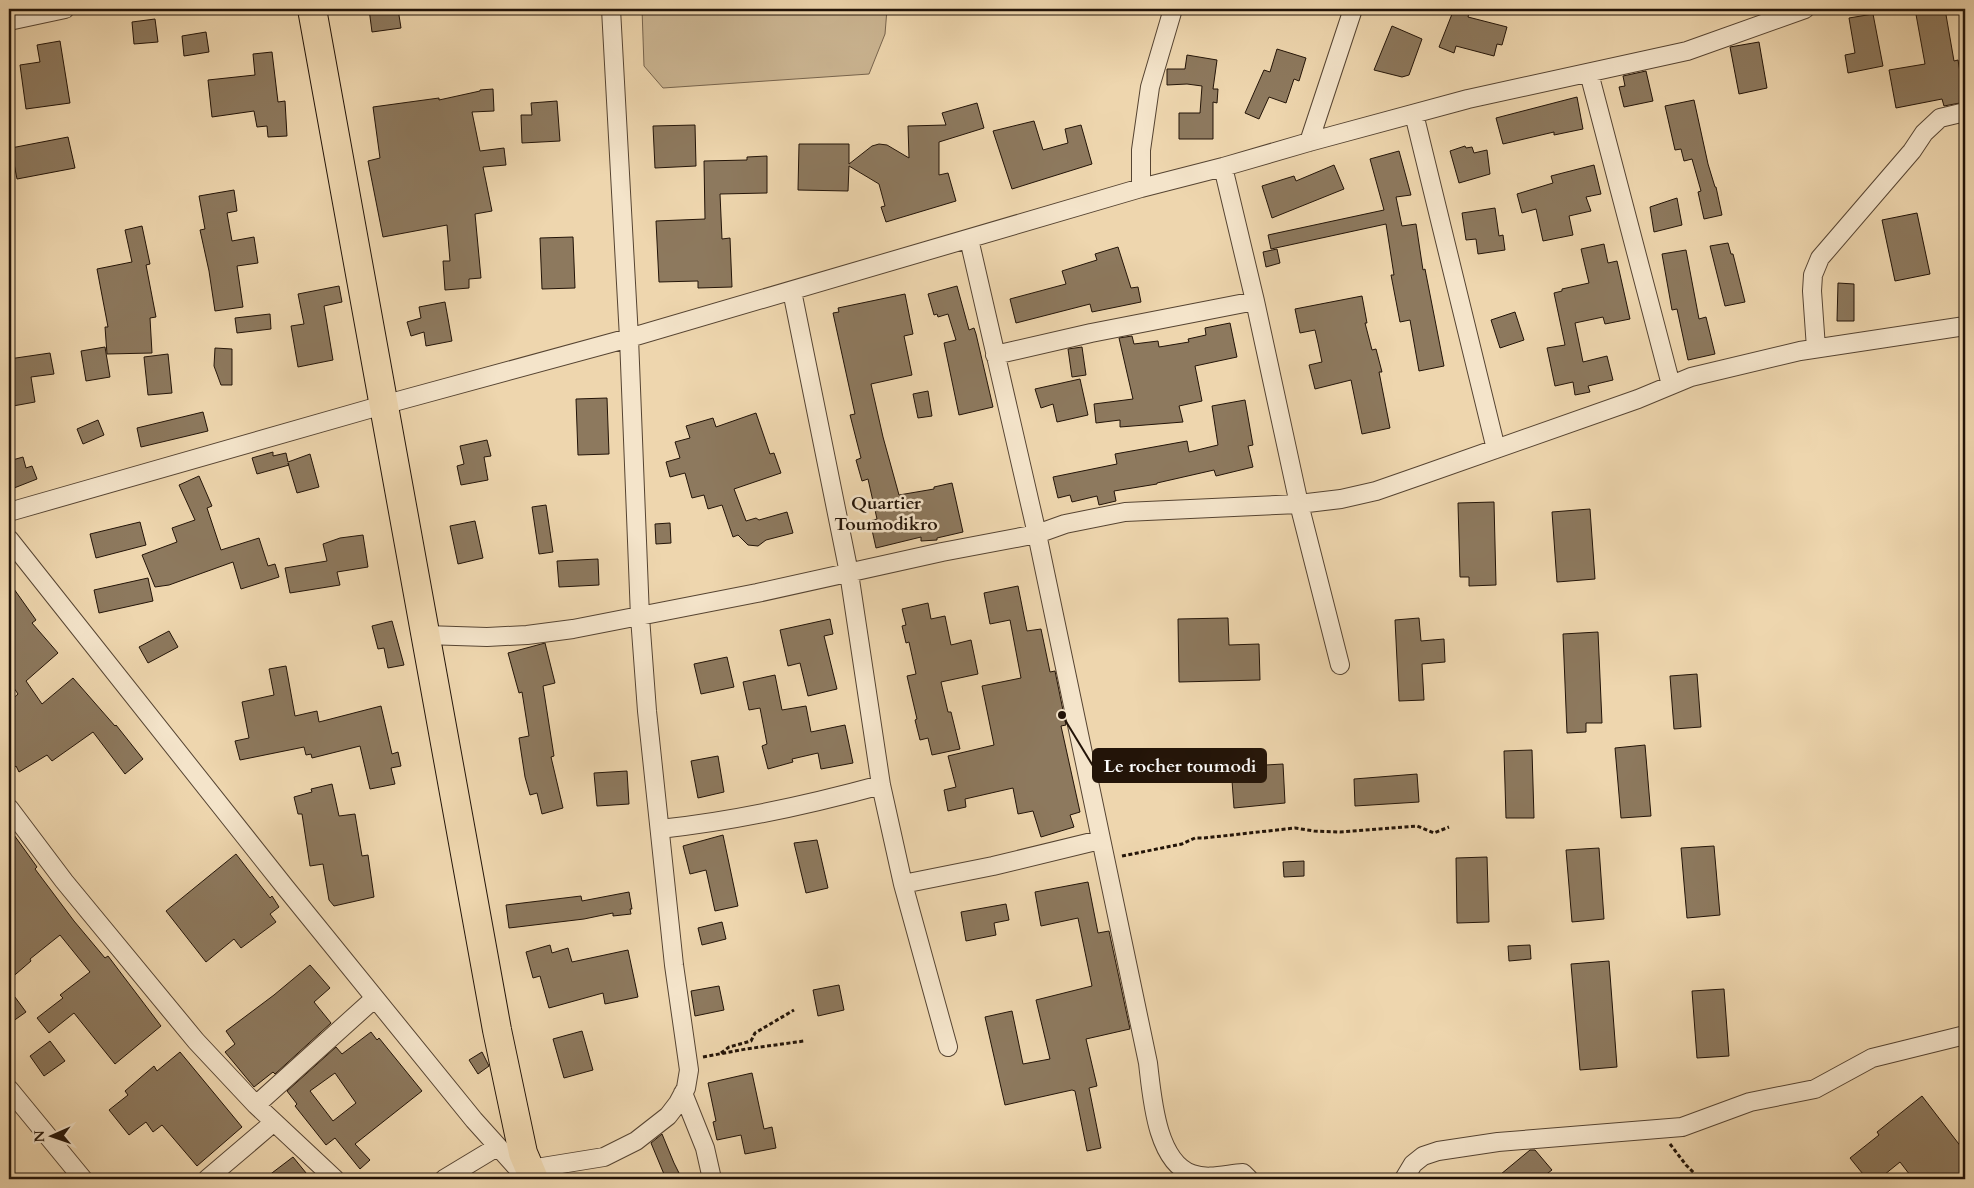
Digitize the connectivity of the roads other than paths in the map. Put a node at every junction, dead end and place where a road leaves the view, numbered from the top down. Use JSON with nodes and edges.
{"nodes":[{"id":1,"x":65,"y":9,"type":"edge"},
{"id":2,"x":312,"y":9,"type":"edge"},
{"id":3,"x":611,"y":9,"type":"edge"},
{"id":4,"x":1173,"y":9,"type":"edge"},
{"id":5,"x":1353,"y":9,"type":"edge"},
{"id":6,"x":1805,"y":9,"type":"edge"},
{"id":7,"x":9,"y":21,"type":"edge"},
{"id":8,"x":1589,"y":72,"type":"junction"},
{"id":9,"x":1965,"y":112,"type":"edge"},
{"id":10,"x":1414,"y":114,"type":"junction"},
{"id":11,"x":1309,"y":142,"type":"junction"},
{"id":12,"x":1223,"y":167,"type":"junction"},
{"id":13,"x":1141,"y":188,"type":"junction"},
{"id":14,"x":969,"y":239,"type":"junction"},
{"id":15,"x":792,"y":291,"type":"junction"},
{"id":16,"x":1255,"y":301,"type":"junction"},
{"id":17,"x":1965,"y":326,"type":"edge"},
{"id":18,"x":629,"y":338,"type":"junction"},
{"id":19,"x":1816,"y":348,"type":"junction"},
{"id":20,"x":995,"y":355,"type":"junction"},
{"id":21,"x":1671,"y":385,"type":"junction"},
{"id":22,"x":383,"y":406,"type":"junction"},
{"id":23,"x":1496,"y":449,"type":"junction"},
{"id":24,"x":1300,"y":504,"type":"junction"},
{"id":25,"x":9,"y":512,"type":"edge"},
{"id":26,"x":1037,"y":534,"type":"junction"},
{"id":27,"x":9,"y":539,"type":"edge"},
{"id":28,"x":848,"y":572,"type":"junction"},
{"id":29,"x":640,"y":617,"type":"junction"},
{"id":30,"x":425,"y":635,"type":"junction"},
{"id":31,"x":1340,"y":665,"type":"dead end"},
{"id":32,"x":881,"y":785,"type":"junction"},
{"id":33,"x":9,"y":808,"type":"edge"},
{"id":34,"x":660,"y":829,"type":"junction"},
{"id":35,"x":1100,"y":840,"type":"junction"},
{"id":36,"x":902,"y":884,"type":"junction"},
{"id":37,"x":375,"y":998,"type":"junction"},
{"id":38,"x":1965,"y":1035,"type":"edge"},
{"id":39,"x":948,"y":1047,"type":"dead end"},
{"id":40,"x":9,"y":1089,"type":"edge"},
{"id":41,"x":683,"y":1093,"type":"junction"},
{"id":42,"x":256,"y":1105,"type":"junction"},
{"id":43,"x":274,"y":1122,"type":"junction"},
{"id":44,"x":497,"y":1147,"type":"junction"},
{"id":45,"x":530,"y":1176,"type":"edge"},
{"id":46,"x":83,"y":1179,"type":"edge"},
{"id":47,"x":207,"y":1179,"type":"edge"},
{"id":48,"x":335,"y":1179,"type":"edge"},
{"id":49,"x":444,"y":1179,"type":"edge"},
{"id":50,"x":712,"y":1179,"type":"edge"},
{"id":51,"x":1249,"y":1179,"type":"edge"},
{"id":52,"x":1404,"y":1179,"type":"edge"}],
"edges":[{"from":1,"to":7,"type":"street"},
{"from":2,"to":22,"type":"main road"},
{"from":3,"to":18,"type":"street"},
{"from":4,"to":13,"type":"street"},
{"from":5,"to":11,"type":"street"},
{"from":6,"to":8,"type":"street"},
{"from":8,"to":10,"type":"street"},
{"from":8,"to":21,"type":"street"},
{"from":9,"to":19,"type":"street"},
{"from":10,"to":11,"type":"street"},
{"from":10,"to":23,"type":"street"},
{"from":11,"to":12,"type":"street"},
{"from":12,"to":13,"type":"street"},
{"from":12,"to":16,"type":"street"},
{"from":13,"to":14,"type":"street"},
{"from":14,"to":15,"type":"street"},
{"from":14,"to":20,"type":"street"},
{"from":15,"to":18,"type":"street"},
{"from":15,"to":28,"type":"street"},
{"from":16,"to":20,"type":"street"},
{"from":16,"to":24,"type":"street"},
{"from":17,"to":19,"type":"street"},
{"from":18,"to":22,"type":"street"},
{"from":18,"to":29,"type":"street"},
{"from":19,"to":21,"type":"street"},
{"from":20,"to":26,"type":"street"},
{"from":21,"to":23,"type":"street"},
{"from":22,"to":25,"type":"street"},
{"from":22,"to":30,"type":"main road"},
{"from":23,"to":24,"type":"street"},
{"from":24,"to":26,"type":"street"},
{"from":24,"to":31,"type":"street"},
{"from":26,"to":28,"type":"street"},
{"from":26,"to":35,"type":"street"},
{"from":27,"to":37,"type":"street"},
{"from":28,"to":29,"type":"street"},
{"from":28,"to":32,"type":"street"},
{"from":29,"to":30,"type":"street"},
{"from":29,"to":34,"type":"street"},
{"from":30,"to":45,"type":"main road"},
{"from":32,"to":34,"type":"street"},
{"from":32,"to":36,"type":"street"},
{"from":33,"to":42,"type":"street"},
{"from":34,"to":41,"type":"street"},
{"from":35,"to":36,"type":"street"},
{"from":35,"to":51,"type":"street"},
{"from":36,"to":39,"type":"street"},
{"from":37,"to":42,"type":"street"},
{"from":37,"to":44,"type":"street"},
{"from":38,"to":52,"type":"street"},
{"from":40,"to":46,"type":"street"},
{"from":41,"to":45,"type":"street"},
{"from":41,"to":50,"type":"street"},
{"from":42,"to":43,"type":"street"},
{"from":43,"to":47,"type":"street"},
{"from":43,"to":48,"type":"street"},
{"from":44,"to":45,"type":"street"},
{"from":44,"to":49,"type":"street"}]}
